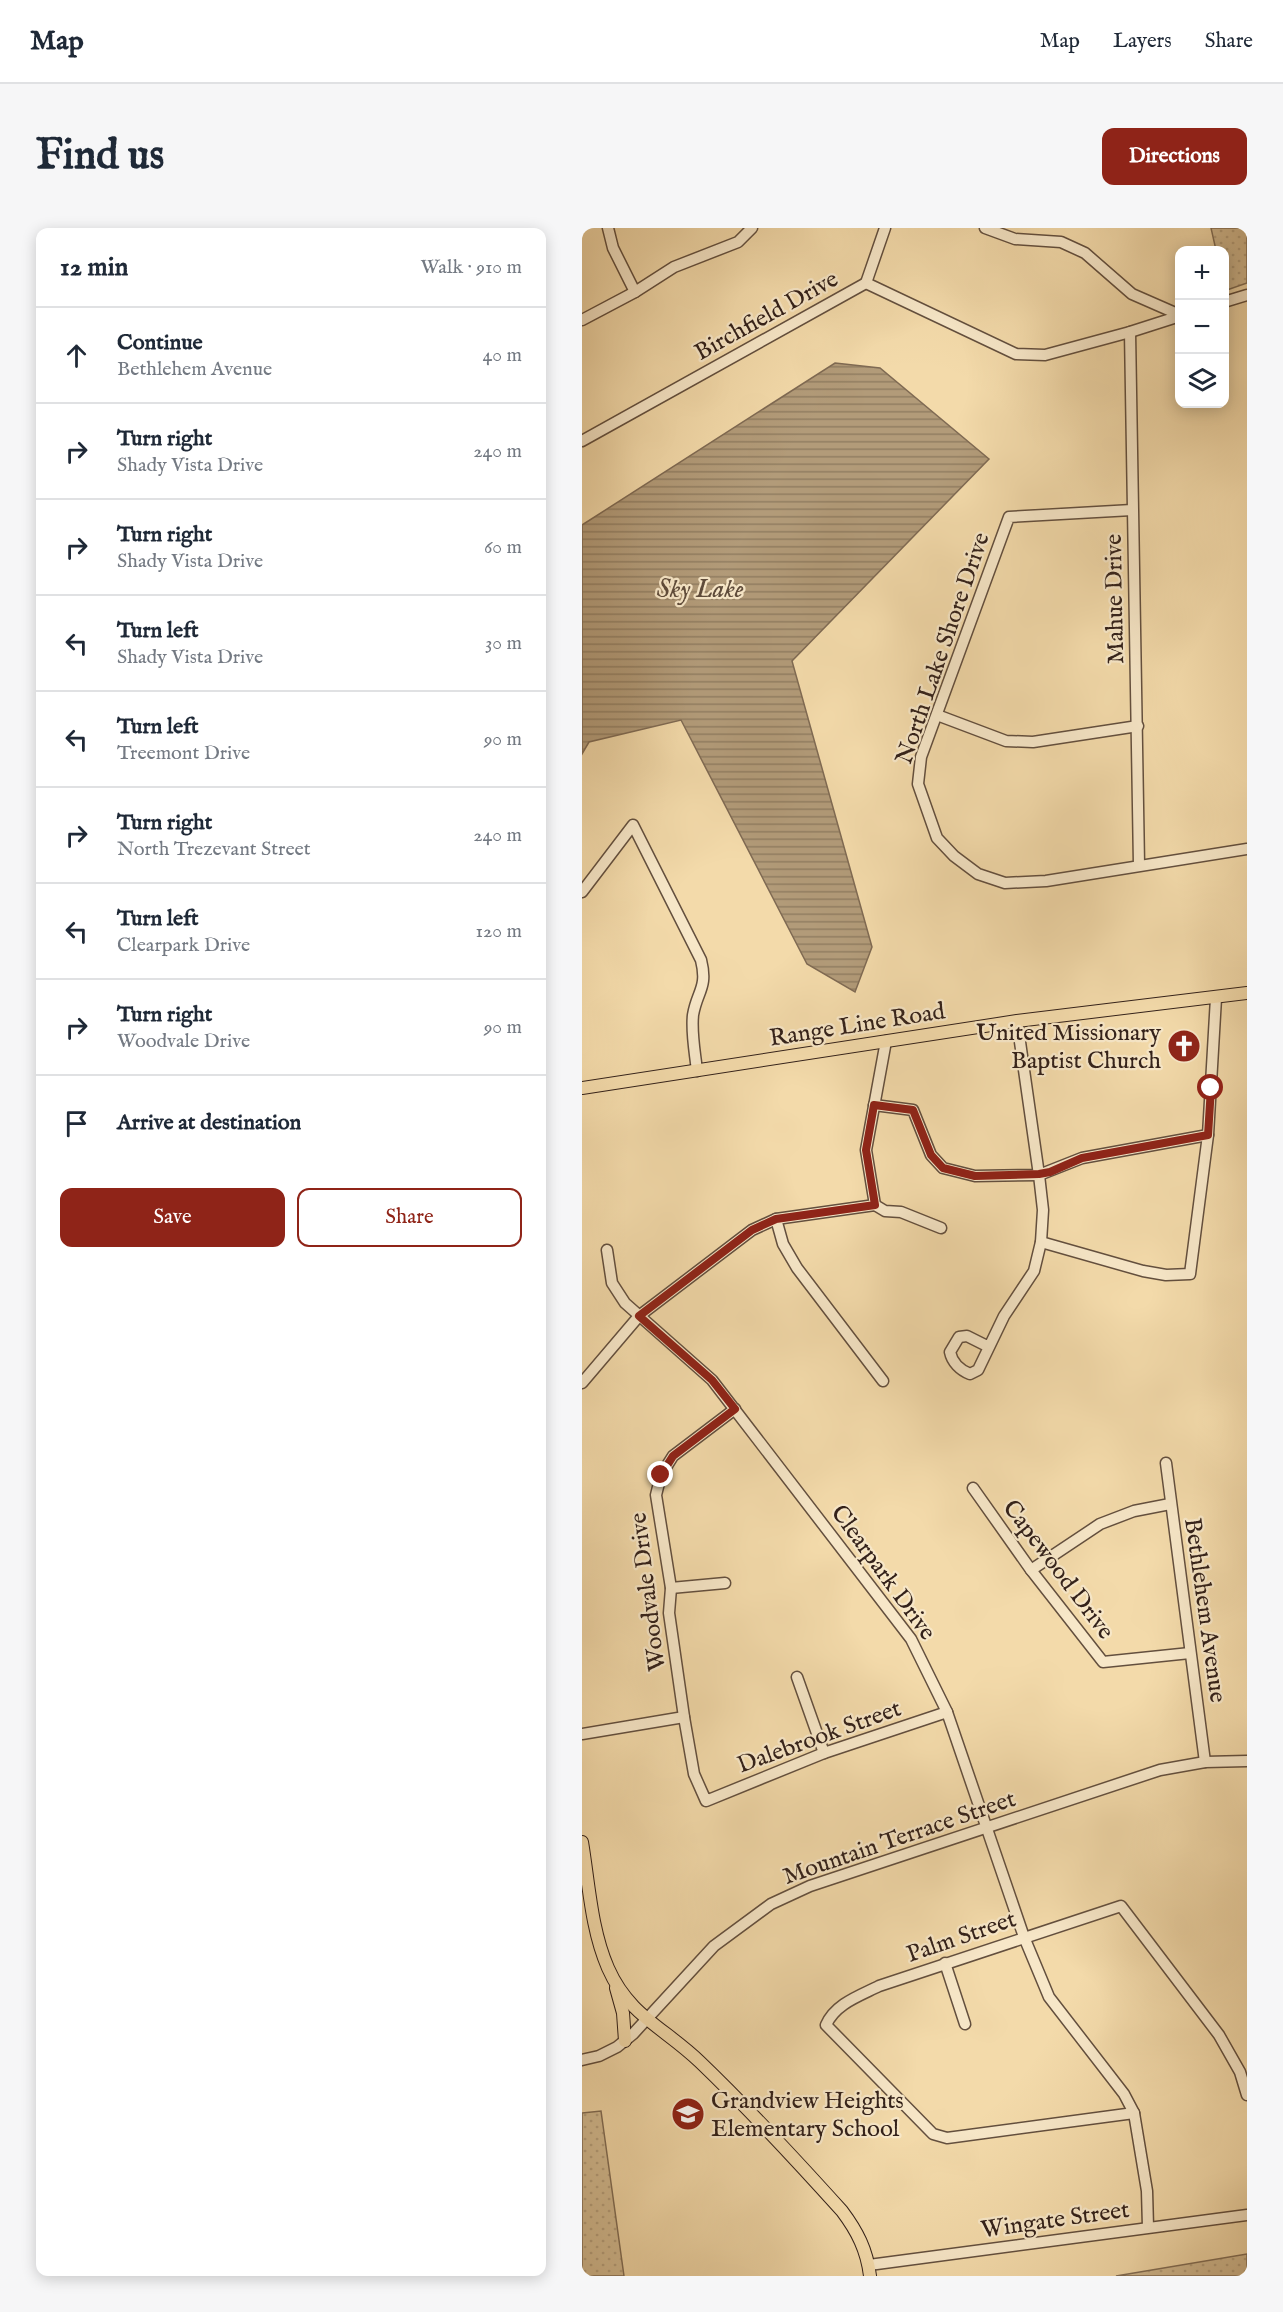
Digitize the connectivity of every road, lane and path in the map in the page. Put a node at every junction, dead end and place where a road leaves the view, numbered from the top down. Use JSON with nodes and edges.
{"nodes":[{"id":1,"x":608,"y":228,"type":"edge"},
{"id":2,"x":752,"y":228,"type":"edge"},
{"id":3,"x":885,"y":228,"type":"edge"},
{"id":4,"x":985,"y":228,"type":"edge"},
{"id":5,"x":866,"y":283,"type":"junction"},
{"id":6,"x":635,"y":292,"type":"junction"},
{"id":7,"x":1247,"y":295,"type":"edge"},
{"id":8,"x":1229,"y":300,"type":"edge"},
{"id":9,"x":1175,"y":314,"type":"edge"},
{"id":10,"x":1175,"y":317,"type":"edge"},
{"id":11,"x":582,"y":320,"type":"edge"},
{"id":12,"x":1130,"y":332,"type":"junction"},
{"id":13,"x":582,"y":441,"type":"edge"},
{"id":14,"x":1132,"y":510,"type":"junction"},
{"id":15,"x":937,"y":715,"type":"junction"},
{"id":16,"x":1138,"y":726,"type":"junction"},
{"id":17,"x":1247,"y":849,"type":"edge"},
{"id":18,"x":1139,"y":865,"type":"junction"},
{"id":19,"x":582,"y":892,"type":"edge"},
{"id":20,"x":1247,"y":993,"type":"edge"},
{"id":21,"x":1216,"y":998,"type":"junction"},
{"id":22,"x":1017,"y":1021,"type":"junction"},
{"id":23,"x":886,"y":1041,"type":"junction"},
{"id":24,"x":698,"y":1071,"type":"junction"},
{"id":25,"x":582,"y":1088,"type":"edge"},
{"id":26,"x":874,"y":1105,"type":"junction"},
{"id":27,"x":1208,"y":1135,"type":"junction"},
{"id":28,"x":1039,"y":1174,"type":"junction"},
{"id":29,"x":875,"y":1205,"type":"junction"},
{"id":30,"x":776,"y":1219,"type":"junction"},
{"id":31,"x":941,"y":1228,"type":"dead end"},
{"id":32,"x":1041,"y":1242,"type":"junction"},
{"id":33,"x":607,"y":1250,"type":"dead end"},
{"id":34,"x":639,"y":1316,"type":"junction"},
{"id":35,"x":988,"y":1347,"type":"dead end"},
{"id":36,"x":883,"y":1381,"type":"dead end"},
{"id":37,"x":582,"y":1383,"type":"edge"},
{"id":38,"x":735,"y":1409,"type":"junction"},
{"id":39,"x":1166,"y":1463,"type":"dead end"},
{"id":40,"x":973,"y":1488,"type":"dead end"},
{"id":41,"x":1170,"y":1504,"type":"junction"},
{"id":42,"x":1031,"y":1570,"type":"junction"},
{"id":43,"x":725,"y":1583,"type":"dead end"},
{"id":44,"x":671,"y":1588,"type":"junction"},
{"id":45,"x":1190,"y":1653,"type":"junction"},
{"id":46,"x":797,"y":1677,"type":"dead end"},
{"id":47,"x":947,"y":1712,"type":"junction"},
{"id":48,"x":684,"y":1717,"type":"junction"},
{"id":49,"x":582,"y":1734,"type":"edge"},
{"id":50,"x":824,"y":1753,"type":"junction"},
{"id":51,"x":1247,"y":1761,"type":"edge"},
{"id":52,"x":1205,"y":1762,"type":"junction"},
{"id":53,"x":706,"y":1801,"type":"joint"},
{"id":54,"x":987,"y":1828,"type":"junction"},
{"id":55,"x":582,"y":1842,"type":"edge"},
{"id":56,"x":1024,"y":1937,"type":"junction"},
{"id":57,"x":945,"y":1964,"type":"junction"},
{"id":58,"x":613,"y":1975,"type":"junction"},
{"id":59,"x":647,"y":2020,"type":"junction"},
{"id":60,"x":965,"y":2024,"type":"dead end"},
{"id":61,"x":625,"y":2041,"type":"junction"},
{"id":62,"x":582,"y":2060,"type":"edge"},
{"id":63,"x":1247,"y":2095,"type":"edge"},
{"id":64,"x":1134,"y":2114,"type":"junction"},
{"id":65,"x":1247,"y":2215,"type":"edge"},
{"id":66,"x":1148,"y":2228,"type":"junction"},
{"id":67,"x":869,"y":2271,"type":"edge"}],
"edges":[{"from":1,"to":6,"type":"street"},
{"from":2,"to":6,"type":"street"},
{"from":3,"to":5,"type":"street"},
{"from":4,"to":9,"type":"street"},
{"from":5,"to":12,"type":"street","name":"Birchfield Drive"},
{"from":5,"to":13,"type":"street","name":"Birchfield Drive"},
{"from":6,"to":11,"type":"street"},
{"from":7,"to":8,"type":"street"},
{"from":10,"to":12,"type":"street","name":"Birchfield Drive"},
{"from":12,"to":14,"type":"street","name":"Mahue Drive"},
{"from":14,"to":15,"type":"street","name":"North Lake Shore Drive"},
{"from":14,"to":16,"type":"street","name":"Mahue Drive"},
{"from":15,"to":16,"type":"street"},
{"from":15,"to":18,"type":"street","name":"North Lake Shore Drive"},
{"from":16,"to":18,"type":"street","name":"Mahue Drive"},
{"from":17,"to":18,"type":"street","name":"North Lake Shore Drive"},
{"from":19,"to":24,"type":"street"},
{"from":20,"to":21,"type":"main road","name":"Range Line Road"},
{"from":21,"to":22,"type":"main road","name":"Range Line Road"},
{"from":21,"to":27,"type":"street"},
{"from":22,"to":23,"type":"main road","name":"Range Line Road"},
{"from":22,"to":28,"type":"street"},
{"from":23,"to":24,"type":"main road","name":"Range Line Road"},
{"from":23,"to":26,"type":"street"},
{"from":24,"to":25,"type":"main road","name":"Range Line Road"},
{"from":26,"to":28,"type":"street"},
{"from":26,"to":29,"type":"street"},
{"from":27,"to":28,"type":"street"},
{"from":27,"to":32,"type":"street"},
{"from":28,"to":32,"type":"street"},
{"from":29,"to":30,"type":"street"},
{"from":29,"to":31,"type":"street"},
{"from":30,"to":34,"type":"street"},
{"from":30,"to":36,"type":"street"},
{"from":32,"to":35,"type":"street"},
{"from":33,"to":34,"type":"street","name":"Clearpark Drive"},
{"from":34,"to":37,"type":"street"},
{"from":34,"to":38,"type":"street","name":"Clearpark Drive"},
{"from":38,"to":44,"type":"street","name":"Woodvale Drive"},
{"from":38,"to":47,"type":"street","name":"Clearpark Drive"},
{"from":39,"to":41,"type":"street","name":"Bethlehem Avenue"},
{"from":40,"to":42,"type":"street","name":"Capewood Drive"},
{"from":41,"to":42,"type":"street"},
{"from":41,"to":45,"type":"street","name":"Bethlehem Avenue"},
{"from":42,"to":45,"type":"street","name":"Capewood Drive"},
{"from":43,"to":44,"type":"street"},
{"from":44,"to":48,"type":"street","name":"Woodvale Drive"},
{"from":45,"to":52,"type":"street","name":"Bethlehem Avenue"},
{"from":46,"to":50,"type":"street"},
{"from":47,"to":50,"type":"street","name":"Dalebrook Street"},
{"from":47,"to":54,"type":"street","name":"Clearpark Drive"},
{"from":48,"to":49,"type":"street"},
{"from":48,"to":53,"type":"street","name":"Woodvale Drive"},
{"from":50,"to":53,"type":"street","name":"Dalebrook Street"},
{"from":51,"to":52,"type":"street","name":"Mountain Terrace Street"},
{"from":52,"to":54,"type":"street","name":"Mountain Terrace Street"},
{"from":54,"to":56,"type":"street","name":"Clearpark Drive"},
{"from":54,"to":59,"type":"street","name":"Mountain Terrace Street"},
{"from":55,"to":58,"type":"main road"},
{"from":56,"to":57,"type":"street","name":"Palm Street"},
{"from":56,"to":63,"type":"street","name":"Palm Street"},
{"from":56,"to":64,"type":"street","name":"Clearpark Drive"},
{"from":57,"to":60,"type":"street"},
{"from":57,"to":64,"type":"street","name":"Palm Street"},
{"from":58,"to":59,"type":"main road"},
{"from":58,"to":61,"type":"main road"},
{"from":59,"to":61,"type":"street","name":"Mountain Terrace Street"},
{"from":59,"to":67,"type":"main road"},
{"from":61,"to":62,"type":"street","name":"Mountain Terrace Street"},
{"from":64,"to":66,"type":"street","name":"Clearpark Drive"},
{"from":65,"to":66,"type":"street","name":"Wingate Street"},
{"from":66,"to":67,"type":"street","name":"Wingate Street"}]}
